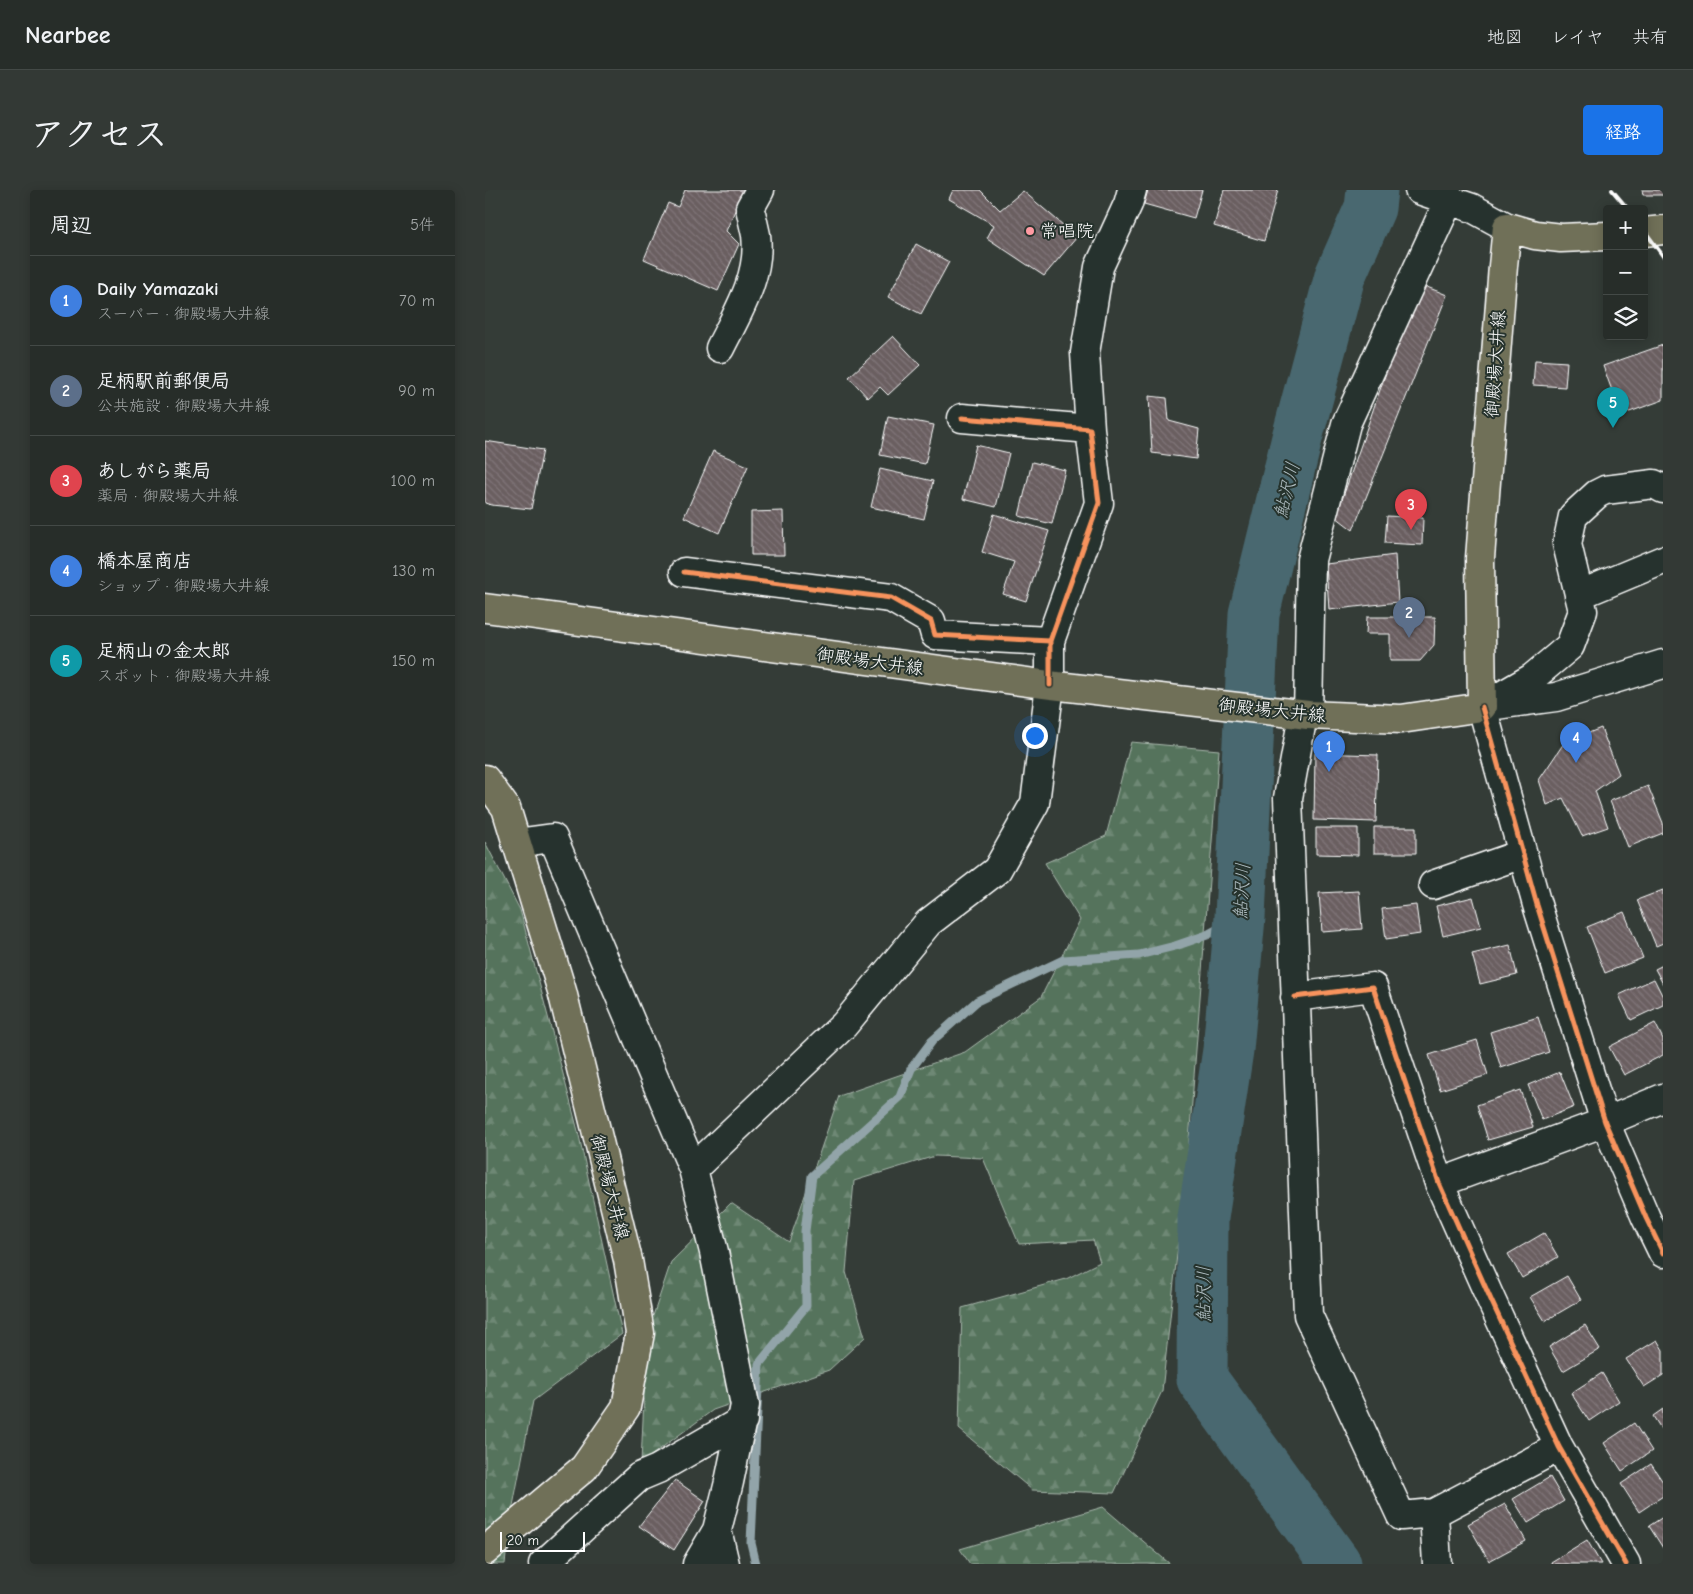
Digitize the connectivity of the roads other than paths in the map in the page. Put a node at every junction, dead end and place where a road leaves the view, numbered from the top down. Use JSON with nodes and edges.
{"nodes":[{"id":1,"x":760,"y":190,"type":"edge"},
{"id":2,"x":1132,"y":190,"type":"edge"},
{"id":3,"x":1436,"y":195,"type":"edge"},
{"id":4,"x":1507,"y":227,"type":"junction"},
{"id":5,"x":1663,"y":230,"type":"edge"},
{"id":6,"x":1648,"y":232,"type":"edge"},
{"id":7,"x":1603,"y":236,"type":"edge"},
{"id":8,"x":721,"y":348,"type":"dead end"},
{"id":9,"x":962,"y":418,"type":"dead end"},
{"id":10,"x":1090,"y":429,"type":"junction"},
{"id":11,"x":1663,"y":488,"type":"edge"},
{"id":12,"x":1663,"y":560,"type":"edge"},
{"id":13,"x":684,"y":572,"type":"dead end"},
{"id":14,"x":1579,"y":595,"type":"junction"},
{"id":15,"x":485,"y":608,"type":"edge"},
{"id":16,"x":1050,"y":641,"type":"junction"},
{"id":17,"x":1663,"y":664,"type":"edge"},
{"id":18,"x":1051,"y":685,"type":"junction"},
{"id":19,"x":1482,"y":707,"type":"junction"},
{"id":20,"x":1305,"y":715,"type":"junction"},
{"id":21,"x":485,"y":779,"type":"edge"},
{"id":22,"x":516,"y":843,"type":"junction"},
{"id":23,"x":1522,"y":854,"type":"junction"},
{"id":24,"x":1433,"y":885,"type":"dead end"},
{"id":25,"x":1295,"y":998,"type":"junction"},
{"id":26,"x":1663,"y":1098,"type":"edge"},
{"id":27,"x":1605,"y":1122,"type":"junction"},
{"id":28,"x":693,"y":1169,"type":"junction"},
{"id":29,"x":1439,"y":1183,"type":"junction"},
{"id":30,"x":1663,"y":1253,"type":"edge"},
{"id":31,"x":743,"y":1420,"type":"junction"},
{"id":32,"x":1559,"y":1447,"type":"junction"},
{"id":33,"x":1434,"y":1513,"type":"junction"},
{"id":34,"x":717,"y":1530,"type":"junction"},
{"id":35,"x":485,"y":1551,"type":"edge"},
{"id":36,"x":543,"y":1564,"type":"edge"},
{"id":37,"x":697,"y":1564,"type":"edge"},
{"id":38,"x":725,"y":1564,"type":"edge"},
{"id":39,"x":1437,"y":1564,"type":"edge"},
{"id":40,"x":1626,"y":1564,"type":"edge"}],
"edges":[{"from":1,"to":8,"type":"street"},
{"from":2,"to":10,"type":"street"},
{"from":3,"to":4,"type":"street"},
{"from":3,"to":20,"type":"street"},
{"from":4,"to":7,"type":"main road"},
{"from":4,"to":19,"type":"main road","name":"御殿場大井線"},
{"from":5,"to":6,"type":"main road"},
{"from":9,"to":10,"type":"street"},
{"from":10,"to":16,"type":"street"},
{"from":11,"to":14,"type":"street"},
{"from":12,"to":14,"type":"street"},
{"from":13,"to":16,"type":"street"},
{"from":14,"to":19,"type":"street"},
{"from":15,"to":18,"type":"main road","name":"御殿場大井線"},
{"from":16,"to":18,"type":"street"},
{"from":17,"to":19,"type":"street"},
{"from":18,"to":20,"type":"main road","name":"御殿場大井線"},
{"from":18,"to":28,"type":"street"},
{"from":19,"to":20,"type":"main road","name":"御殿場大井線"},
{"from":19,"to":23,"type":"street"},
{"from":20,"to":25,"type":"street"},
{"from":21,"to":22,"type":"main road","name":"御殿場大井線"},
{"from":22,"to":28,"type":"street"},
{"from":22,"to":35,"type":"main road","name":"御殿場大井線"},
{"from":23,"to":24,"type":"street"},
{"from":23,"to":27,"type":"street"},
{"from":25,"to":29,"type":"street"},
{"from":25,"to":33,"type":"street"},
{"from":26,"to":27,"type":"street"},
{"from":27,"to":29,"type":"street"},
{"from":27,"to":30,"type":"street"},
{"from":28,"to":31,"type":"street"},
{"from":29,"to":32,"type":"street"},
{"from":31,"to":34,"type":"street"},
{"from":31,"to":36,"type":"street"},
{"from":32,"to":33,"type":"street"},
{"from":32,"to":40,"type":"street"},
{"from":33,"to":39,"type":"street"},
{"from":34,"to":37,"type":"street"},
{"from":34,"to":38,"type":"street"}]}
